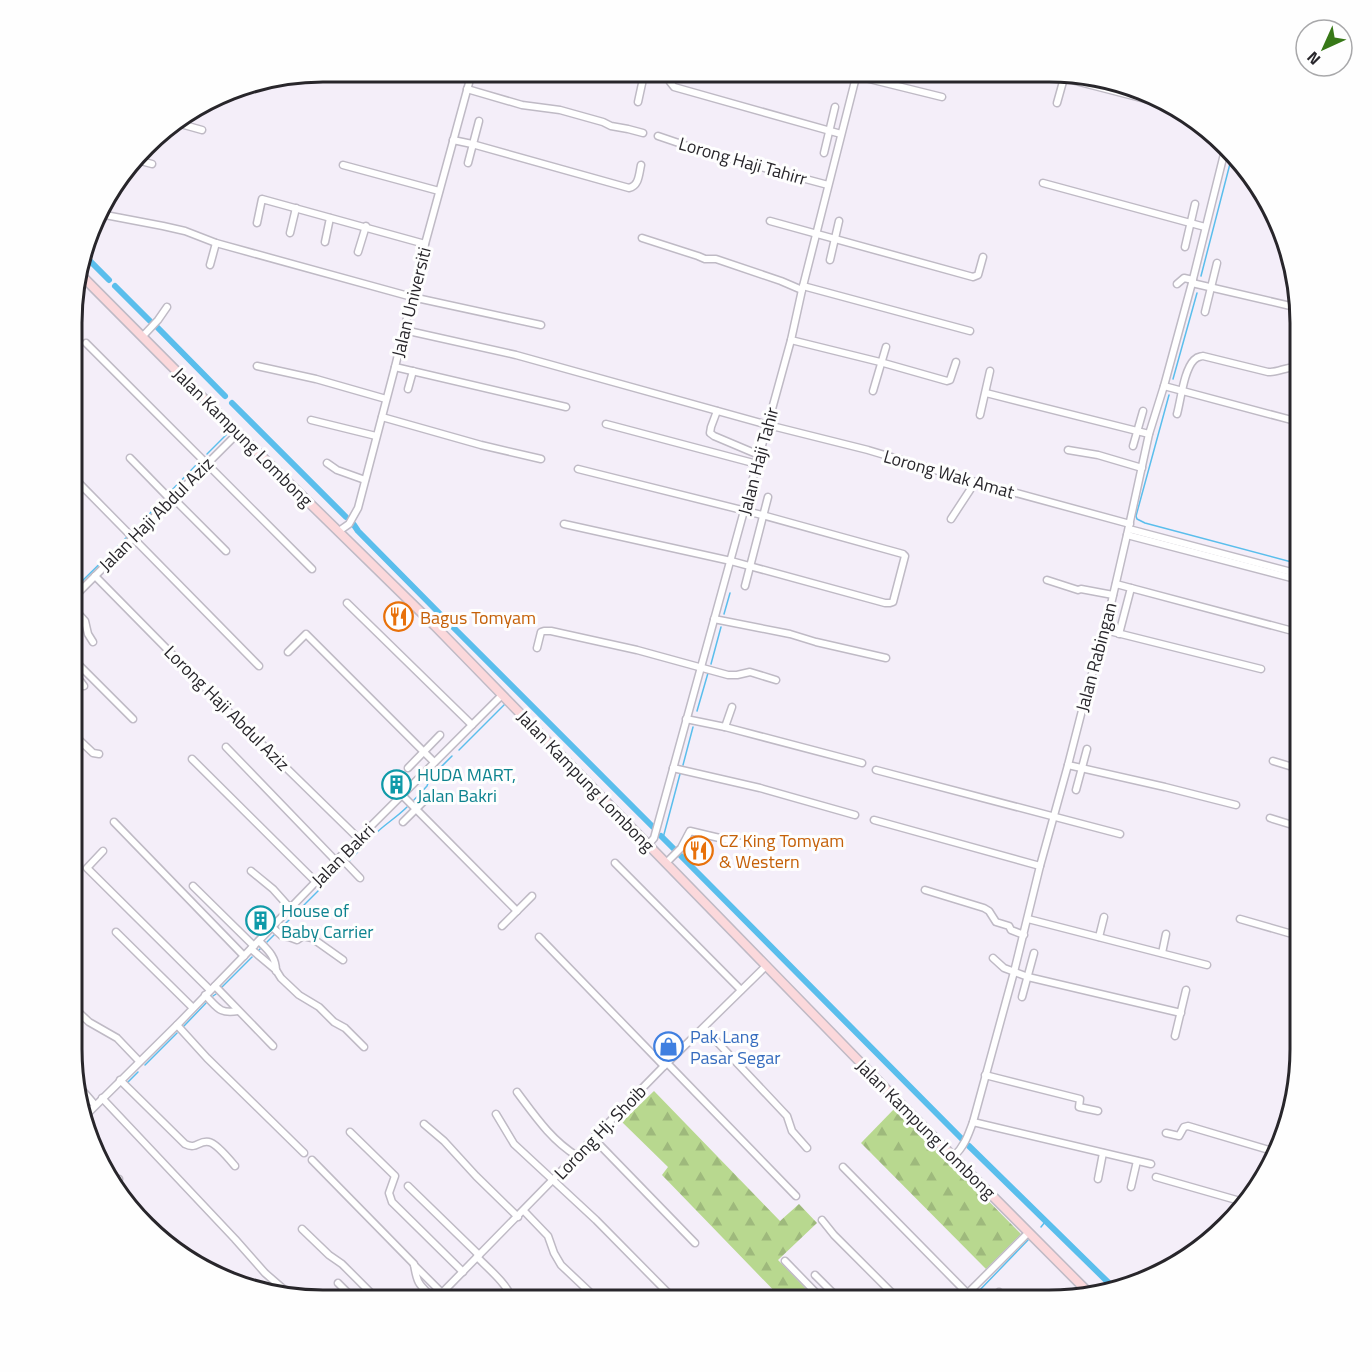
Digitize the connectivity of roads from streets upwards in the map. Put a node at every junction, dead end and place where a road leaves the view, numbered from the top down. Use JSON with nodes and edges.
{"nodes":[{"id":1,"x":469,"y":82,"type":"edge"},
{"id":2,"x":643,"y":82,"type":"edge"},
{"id":3,"x":670,"y":82,"type":"edge"},
{"id":4,"x":855,"y":82,"type":"edge"},
{"id":5,"x":884,"y":82,"type":"edge"},
{"id":6,"x":1060,"y":83,"type":"edge"},
{"id":7,"x":467,"y":89,"type":"junction"},
{"id":8,"x":942,"y":97,"type":"dead end"},
{"id":9,"x":638,"y":102,"type":"dead end"},
{"id":10,"x":1058,"y":103,"type":"dead end"},
{"id":11,"x":836,"y":106,"type":"dead end"},
{"id":12,"x":479,"y":121,"type":"dead end"},
{"id":13,"x":186,"y":126,"type":"edge"},
{"id":14,"x":202,"y":130,"type":"dead end"},
{"id":15,"x":829,"y":130,"type":"junction"},
{"id":16,"x":643,"y":133,"type":"dead end"},
{"id":17,"x":842,"y":134,"type":"junction"},
{"id":18,"x":658,"y":136,"type":"dead end"},
{"id":19,"x":453,"y":140,"type":"junction"},
{"id":20,"x":472,"y":144,"type":"junction"},
{"id":21,"x":824,"y":153,"type":"dead end"},
{"id":22,"x":1223,"y":157,"type":"edge"},
{"id":23,"x":145,"y":162,"type":"edge"},
{"id":24,"x":468,"y":163,"type":"dead end"},
{"id":25,"x":152,"y":164,"type":"dead end"},
{"id":26,"x":343,"y":165,"type":"dead end"},
{"id":27,"x":641,"y":165,"type":"dead end"},
{"id":28,"x":1043,"y":183,"type":"dead end"},
{"id":29,"x":828,"y":185,"type":"junction"},
{"id":30,"x":439,"y":191,"type":"junction"},
{"id":31,"x":1195,"y":204,"type":"dead end"},
{"id":32,"x":296,"y":208,"type":"junction"},
{"id":33,"x":108,"y":215,"type":"edge"},
{"id":34,"x":330,"y":218,"type":"junction"},
{"id":35,"x":770,"y":221,"type":"dead end"},
{"id":36,"x":839,"y":221,"type":"dead end"},
{"id":37,"x":256,"y":223,"type":"dead end"},
{"id":38,"x":1190,"y":224,"type":"junction"},
{"id":39,"x":366,"y":226,"type":"junction"},
{"id":40,"x":1205,"y":228,"type":"junction"},
{"id":41,"x":290,"y":233,"type":"dead end"},
{"id":42,"x":817,"y":234,"type":"junction"},
{"id":43,"x":642,"y":238,"type":"dead end"},
{"id":44,"x":835,"y":239,"type":"junction"},
{"id":45,"x":325,"y":242,"type":"dead end"},
{"id":46,"x":216,"y":243,"type":"junction"},
{"id":47,"x":425,"y":244,"type":"junction"},
{"id":48,"x":1185,"y":248,"type":"dead end"},
{"id":49,"x":358,"y":252,"type":"dead end"},
{"id":50,"x":983,"y":257,"type":"dead end"},
{"id":51,"x":830,"y":260,"type":"dead end"},
{"id":52,"x":1218,"y":263,"type":"dead end"},
{"id":53,"x":210,"y":265,"type":"dead end"},
{"id":54,"x":87,"y":281,"type":"edge"},
{"id":55,"x":1193,"y":281,"type":"junction"},
{"id":56,"x":1177,"y":284,"type":"dead end"},
{"id":57,"x":1212,"y":287,"type":"junction"},
{"id":58,"x":803,"y":288,"type":"junction"},
{"id":59,"x":412,"y":297,"type":"junction"},
{"id":60,"x":1289,"y":306,"type":"edge"},
{"id":61,"x":167,"y":307,"type":"dead end"},
{"id":62,"x":1204,"y":312,"type":"dead end"},
{"id":63,"x":541,"y":325,"type":"dead end"},
{"id":64,"x":404,"y":330,"type":"junction"},
{"id":65,"x":970,"y":331,"type":"dead end"},
{"id":66,"x":142,"y":337,"type":"junction"},
{"id":67,"x":791,"y":340,"type":"junction"},
{"id":68,"x":86,"y":343,"type":"dead end"},
{"id":69,"x":886,"y":346,"type":"dead end"},
{"id":70,"x":880,"y":362,"type":"junction"},
{"id":71,"x":956,"y":362,"type":"dead end"},
{"id":72,"x":257,"y":366,"type":"dead end"},
{"id":73,"x":395,"y":367,"type":"junction"},
{"id":74,"x":1290,"y":368,"type":"edge"},
{"id":75,"x":413,"y":371,"type":"junction"},
{"id":76,"x":990,"y":371,"type":"dead end"},
{"id":77,"x":1164,"y":386,"type":"junction"},
{"id":78,"x":408,"y":389,"type":"dead end"},
{"id":79,"x":873,"y":391,"type":"dead end"},
{"id":80,"x":1183,"y":391,"type":"junction"},
{"id":81,"x":986,"y":393,"type":"junction"},
{"id":82,"x":386,"y":399,"type":"junction"},
{"id":83,"x":566,"y":407,"type":"dead end"},
{"id":84,"x":717,"y":411,"type":"junction"},
{"id":85,"x":1143,"y":411,"type":"dead end"},
{"id":86,"x":1177,"y":414,"type":"dead end"},
{"id":87,"x":980,"y":415,"type":"dead end"},
{"id":88,"x":382,"y":417,"type":"junction"},
{"id":89,"x":311,"y":420,"type":"dead end"},
{"id":90,"x":1290,"y":420,"type":"edge"},
{"id":91,"x":606,"y":424,"type":"dead end"},
{"id":92,"x":768,"y":425,"type":"junction"},
{"id":93,"x":1137,"y":431,"type":"junction"},
{"id":94,"x":238,"y":433,"type":"junction"},
{"id":95,"x":1149,"y":434,"type":"junction"},
{"id":96,"x":376,"y":436,"type":"junction"},
{"id":97,"x":1133,"y":446,"type":"dead end"},
{"id":98,"x":1068,"y":450,"type":"dead end"},
{"id":99,"x":759,"y":455,"type":"junction"},
{"id":100,"x":130,"y":458,"type":"dead end"},
{"id":101,"x":541,"y":459,"type":"dead end"},
{"id":102,"x":207,"y":463,"type":"junction"},
{"id":103,"x":327,"y":463,"type":"dead end"},
{"id":104,"x":757,"y":464,"type":"junction"},
{"id":105,"x":1142,"y":468,"type":"junction"},
{"id":106,"x":578,"y":469,"type":"dead end"},
{"id":107,"x":365,"y":480,"type":"junction"},
{"id":108,"x":972,"y":481,"type":"junction"},
{"id":109,"x":82,"y":486,"type":"edge"},
{"id":110,"x":768,"y":497,"type":"dead end"},
{"id":111,"x":172,"y":499,"type":"junction"},
{"id":112,"x":745,"y":512,"type":"junction"},
{"id":113,"x":763,"y":516,"type":"junction"},
{"id":114,"x":951,"y":519,"type":"dead end"},
{"id":115,"x":564,"y":524,"type":"dead end"},
{"id":116,"x":1129,"y":529,"type":"junction"},
{"id":117,"x":342,"y":530,"type":"junction"},
{"id":118,"x":134,"y":538,"type":"junction"},
{"id":119,"x":226,"y":551,"type":"dead end"},
{"id":120,"x":731,"y":561,"type":"junction"},
{"id":121,"x":751,"y":566,"type":"junction"},
{"id":122,"x":312,"y":569,"type":"dead end"},
{"id":123,"x":1290,"y":572,"type":"edge"},
{"id":124,"x":95,"y":576,"type":"junction"},
{"id":125,"x":1290,"y":578,"type":"edge"},
{"id":126,"x":1047,"y":580,"type":"dead end"},
{"id":127,"x":1116,"y":584,"type":"junction"},
{"id":128,"x":745,"y":586,"type":"dead end"},
{"id":129,"x":1131,"y":588,"type":"junction"},
{"id":130,"x":82,"y":589,"type":"edge"},
{"id":131,"x":1113,"y":596,"type":"junction"},
{"id":132,"x":347,"y":603,"type":"dead end"},
{"id":133,"x":82,"y":618,"type":"edge"},
{"id":134,"x":714,"y":619,"type":"junction"},
{"id":135,"x":1105,"y":630,"type":"junction"},
{"id":136,"x":1289,"y":630,"type":"dead end"},
{"id":137,"x":1119,"y":634,"type":"junction"},
{"id":138,"x":93,"y":642,"type":"dead end"},
{"id":139,"x":537,"y":648,"type":"dead end"},
{"id":140,"x":288,"y":652,"type":"dead end"},
{"id":141,"x":886,"y":658,"type":"dead end"},
{"id":142,"x":260,"y":666,"type":"dead end"},
{"id":143,"x":701,"y":667,"type":"junction"},
{"id":144,"x":82,"y":668,"type":"edge"},
{"id":145,"x":1262,"y":669,"type":"dead end"},
{"id":146,"x":776,"y":680,"type":"dead end"},
{"id":147,"x":82,"y":683,"type":"edge"},
{"id":148,"x":84,"y":686,"type":"dead end"},
{"id":149,"x":502,"y":695,"type":"junction"},
{"id":150,"x":732,"y":707,"type":"dead end"},
{"id":151,"x":133,"y":719,"type":"dead end"},
{"id":152,"x":686,"y":719,"type":"junction"},
{"id":153,"x":472,"y":725,"type":"junction"},
{"id":154,"x":725,"y":727,"type":"junction"},
{"id":155,"x":440,"y":735,"type":"dead end"},
{"id":156,"x":82,"y":743,"type":"edge"},
{"id":157,"x":226,"y":747,"type":"dead end"},
{"id":158,"x":1088,"y":749,"type":"dead end"},
{"id":159,"x":424,"y":752,"type":"junction"},
{"id":160,"x":99,"y":754,"type":"dead end"},
{"id":161,"x":192,"y":759,"type":"dead end"},
{"id":162,"x":1273,"y":761,"type":"dead end"},
{"id":163,"x":434,"y":762,"type":"junction"},
{"id":164,"x":862,"y":763,"type":"dead end"},
{"id":165,"x":1068,"y":765,"type":"junction"},
{"id":166,"x":1290,"y":766,"type":"edge"},
{"id":167,"x":408,"y":768,"type":"dead end"},
{"id":168,"x":673,"y":768,"type":"junction"},
{"id":169,"x":1083,"y":768,"type":"junction"},
{"id":170,"x":876,"y":770,"type":"dead end"},
{"id":171,"x":1077,"y":790,"type":"dead end"},
{"id":172,"x":402,"y":795,"type":"junction"},
{"id":173,"x":428,"y":797,"type":"dead end"},
{"id":174,"x":1236,"y":805,"type":"dead end"},
{"id":175,"x":416,"y":809,"type":"junction"},
{"id":176,"x":855,"y":815,"type":"dead end"},
{"id":177,"x":1053,"y":818,"type":"junction"},
{"id":178,"x":1270,"y":818,"type":"dead end"},
{"id":179,"x":874,"y":820,"type":"dead end"},
{"id":180,"x":114,"y":822,"type":"dead end"},
{"id":181,"x":403,"y":822,"type":"dead end"},
{"id":182,"x":1290,"y":824,"type":"edge"},
{"id":183,"x":1120,"y":834,"type":"dead end"},
{"id":184,"x":359,"y":839,"type":"junction"},
{"id":185,"x":648,"y":845,"type":"junction"},
{"id":186,"x":749,"y":845,"type":"dead end"},
{"id":187,"x":104,"y":851,"type":"dead end"},
{"id":188,"x":338,"y":859,"type":"junction"},
{"id":189,"x":615,"y":863,"type":"dead end"},
{"id":190,"x":666,"y":863,"type":"junction"},
{"id":191,"x":1040,"y":866,"type":"junction"},
{"id":192,"x":251,"y":871,"type":"dead end"},
{"id":193,"x":360,"y":878,"type":"dead end"},
{"id":194,"x":316,"y":882,"type":"junction"},
{"id":195,"x":193,"y":886,"type":"dead end"},
{"id":196,"x":925,"y":890,"type":"dead end"},
{"id":197,"x":532,"y":896,"type":"dead end"},
{"id":198,"x":290,"y":908,"type":"junction"},
{"id":199,"x":517,"y":911,"type":"junction"},
{"id":200,"x":1104,"y":917,"type":"dead end"},
{"id":201,"x":1028,"y":919,"type":"junction"},
{"id":202,"x":1240,"y":919,"type":"dead end"},
{"id":203,"x":502,"y":926,"type":"dead end"},
{"id":204,"x":272,"y":927,"type":"junction"},
{"id":205,"x":116,"y":932,"type":"dead end"},
{"id":206,"x":1290,"y":933,"type":"edge"},
{"id":207,"x":1166,"y":934,"type":"dead end"},
{"id":208,"x":1024,"y":935,"type":"junction"},
{"id":209,"x":539,"y":937,"type":"dead end"},
{"id":210,"x":1099,"y":937,"type":"junction"},
{"id":211,"x":254,"y":945,"type":"junction"},
{"id":212,"x":1034,"y":953,"type":"dead end"},
{"id":213,"x":1162,"y":953,"type":"junction"},
{"id":214,"x":244,"y":956,"type":"junction"},
{"id":215,"x":993,"y":958,"type":"dead end"},
{"id":216,"x":343,"y":960,"type":"dead end"},
{"id":217,"x":1208,"y":965,"type":"dead end"},
{"id":218,"x":766,"y":966,"type":"junction"},
{"id":219,"x":276,"y":971,"type":"junction"},
{"id":220,"x":1014,"y":972,"type":"junction"},
{"id":221,"x":1028,"y":977,"type":"junction"},
{"id":222,"x":741,"y":990,"type":"junction"},
{"id":223,"x":1186,"y":990,"type":"dead end"},
{"id":224,"x":210,"y":991,"type":"junction"},
{"id":225,"x":1022,"y":997,"type":"dead end"},
{"id":226,"x":193,"y":1008,"type":"junction"},
{"id":227,"x":238,"y":1011,"type":"junction"},
{"id":228,"x":1181,"y":1013,"type":"junction"},
{"id":229,"x":82,"y":1015,"type":"edge"},
{"id":230,"x":177,"y":1025,"type":"junction"},
{"id":231,"x":704,"y":1028,"type":"junction"},
{"id":232,"x":1175,"y":1036,"type":"dead end"},
{"id":233,"x":273,"y":1046,"type":"dead end"},
{"id":234,"x":364,"y":1047,"type":"dead end"},
{"id":235,"x":139,"y":1061,"type":"junction"},
{"id":236,"x":666,"y":1065,"type":"junction"},
{"id":237,"x":989,"y":1076,"type":"junction"},
{"id":238,"x":120,"y":1080,"type":"junction"},
{"id":239,"x":517,"y":1092,"type":"dead end"},
{"id":240,"x":87,"y":1096,"type":"edge"},
{"id":241,"x":102,"y":1098,"type":"junction"},
{"id":242,"x":95,"y":1105,"type":"junction"},
{"id":243,"x":91,"y":1110,"type":"edge"},
{"id":244,"x":1098,"y":1111,"type":"dead end"},
{"id":245,"x":496,"y":1113,"type":"dead end"},
{"id":246,"x":973,"y":1122,"type":"junction"},
{"id":247,"x":424,"y":1124,"type":"dead end"},
{"id":248,"x":350,"y":1132,"type":"dead end"},
{"id":249,"x":1166,"y":1133,"type":"dead end"},
{"id":250,"x":593,"y":1138,"type":"junction"},
{"id":251,"x":807,"y":1148,"type":"dead end"},
{"id":252,"x":1267,"y":1149,"type":"edge"},
{"id":253,"x":304,"y":1153,"type":"dead end"},
{"id":254,"x":1103,"y":1153,"type":"junction"},
{"id":255,"x":577,"y":1156,"type":"junction"},
{"id":256,"x":953,"y":1157,"type":"junction"},
{"id":257,"x":312,"y":1160,"type":"dead end"},
{"id":258,"x":1137,"y":1161,"type":"junction"},
{"id":259,"x":1151,"y":1164,"type":"dead end"},
{"id":260,"x":236,"y":1166,"type":"dead end"},
{"id":261,"x":843,"y":1167,"type":"dead end"},
{"id":262,"x":1156,"y":1177,"type":"dead end"},
{"id":263,"x":554,"y":1179,"type":"junction"},
{"id":264,"x":1098,"y":1179,"type":"dead end"},
{"id":265,"x":408,"y":1186,"type":"dead end"},
{"id":266,"x":1131,"y":1186,"type":"dead end"},
{"id":267,"x":796,"y":1196,"type":"dead end"},
{"id":268,"x":1236,"y":1200,"type":"edge"},
{"id":269,"x":524,"y":1211,"type":"junction"},
{"id":270,"x":518,"y":1217,"type":"junction"},
{"id":271,"x":822,"y":1220,"type":"dead end"},
{"id":272,"x":302,"y":1229,"type":"dead end"},
{"id":273,"x":1028,"y":1233,"type":"junction"},
{"id":274,"x":695,"y":1243,"type":"dead end"},
{"id":275,"x":478,"y":1256,"type":"junction"},
{"id":276,"x":785,"y":1261,"type":"dead end"},
{"id":277,"x":414,"y":1264,"type":"junction"},
{"id":278,"x":463,"y":1272,"type":"junction"},
{"id":279,"x":815,"y":1275,"type":"dead end"},
{"id":280,"x":338,"y":1283,"type":"dead end"},
{"id":281,"x":280,"y":1285,"type":"edge"},
{"id":282,"x":1083,"y":1287,"type":"edge"},
{"id":283,"x":345,"y":1290,"type":"edge"},
{"id":284,"x":368,"y":1290,"type":"edge"},
{"id":285,"x":426,"y":1290,"type":"edge"},
{"id":286,"x":439,"y":1290,"type":"edge"},
{"id":287,"x":445,"y":1290,"type":"edge"},
{"id":288,"x":507,"y":1290,"type":"edge"},
{"id":289,"x":587,"y":1290,"type":"edge"},
{"id":290,"x":665,"y":1290,"type":"edge"},
{"id":291,"x":813,"y":1290,"type":"edge"},
{"id":292,"x":830,"y":1290,"type":"edge"},
{"id":293,"x":889,"y":1290,"type":"edge"},
{"id":294,"x":959,"y":1290,"type":"edge"},
{"id":295,"x":975,"y":1290,"type":"edge"}],
"edges":[{"from":1,"to":7,"type":"street","name":"Jalan Universiti"},
{"from":2,"to":9,"type":"street"},
{"from":3,"to":15,"type":"street"},
{"from":4,"to":17,"type":"street","name":"Jalan Haji Tahir"},
{"from":5,"to":8,"type":"street"},
{"from":6,"to":10,"type":"street"},
{"from":7,"to":16,"type":"street"},
{"from":7,"to":19,"type":"street","name":"Jalan Universiti"},
{"from":11,"to":15,"type":"street"},
{"from":12,"to":20,"type":"street"},
{"from":13,"to":14,"type":"street"},
{"from":15,"to":17,"type":"street"},
{"from":15,"to":21,"type":"street"},
{"from":17,"to":29,"type":"street","name":"Jalan Haji Tahir"},
{"from":18,"to":29,"type":"street","name":"Lorong Haji Tahirr"},
{"from":19,"to":20,"type":"street"},
{"from":19,"to":30,"type":"street","name":"Jalan Universiti"},
{"from":20,"to":24,"type":"street"},
{"from":20,"to":27,"type":"street"},
{"from":22,"to":40,"type":"street","name":"Jalan Rabingan"},
{"from":23,"to":25,"type":"street"},
{"from":26,"to":30,"type":"street"},
{"from":28,"to":38,"type":"street"},
{"from":29,"to":42,"type":"street","name":"Jalan Haji Tahir"},
{"from":30,"to":47,"type":"street","name":"Jalan Universiti"},
{"from":31,"to":38,"type":"street"},
{"from":32,"to":34,"type":"street"},
{"from":32,"to":37,"type":"street"},
{"from":32,"to":41,"type":"street"},
{"from":33,"to":46,"type":"street"},
{"from":34,"to":39,"type":"street"},
{"from":34,"to":45,"type":"street"},
{"from":35,"to":42,"type":"street"},
{"from":36,"to":44,"type":"street"},
{"from":38,"to":40,"type":"street"},
{"from":38,"to":48,"type":"street"},
{"from":39,"to":47,"type":"street"},
{"from":39,"to":49,"type":"street"},
{"from":40,"to":55,"type":"street","name":"Jalan Rabingan"},
{"from":42,"to":44,"type":"street"},
{"from":42,"to":58,"type":"street","name":"Jalan Haji Tahir"},
{"from":43,"to":58,"type":"street"},
{"from":44,"to":50,"type":"street"},
{"from":44,"to":51,"type":"street"},
{"from":46,"to":53,"type":"street"},
{"from":46,"to":59,"type":"street"},
{"from":47,"to":59,"type":"street","name":"Jalan Universiti"},
{"from":52,"to":57,"type":"street"},
{"from":54,"to":66,"type":"street","name":"Jalan Kampung Lombong"},
{"from":55,"to":56,"type":"street"},
{"from":55,"to":57,"type":"street"},
{"from":55,"to":77,"type":"street","name":"Jalan Rabingan"},
{"from":57,"to":60,"type":"street"},
{"from":57,"to":62,"type":"street"},
{"from":58,"to":65,"type":"street"},
{"from":58,"to":67,"type":"street","name":"Jalan Haji Tahir"},
{"from":59,"to":63,"type":"street"},
{"from":59,"to":64,"type":"street","name":"Jalan Universiti"},
{"from":61,"to":66,"type":"street"},
{"from":64,"to":73,"type":"street","name":"Jalan Universiti"},
{"from":64,"to":84,"type":"street","name":"Lorong Wak Amat"},
{"from":66,"to":94,"type":"street","name":"Jalan Kampung Lombong"},
{"from":67,"to":70,"type":"street"},
{"from":67,"to":92,"type":"street","name":"Jalan Haji Tahir"},
{"from":68,"to":102,"type":"street"},
{"from":69,"to":70,"type":"street"},
{"from":70,"to":71,"type":"street"},
{"from":70,"to":79,"type":"street"},
{"from":72,"to":82,"type":"street"},
{"from":73,"to":75,"type":"street"},
{"from":73,"to":82,"type":"street","name":"Jalan Universiti"},
{"from":74,"to":80,"type":"street"},
{"from":75,"to":78,"type":"street"},
{"from":75,"to":83,"type":"street"},
{"from":76,"to":81,"type":"street"},
{"from":77,"to":80,"type":"street"},
{"from":77,"to":95,"type":"street","name":"Jalan Rabingan"},
{"from":80,"to":86,"type":"street"},
{"from":80,"to":90,"type":"street"},
{"from":81,"to":87,"type":"street"},
{"from":81,"to":93,"type":"street"},
{"from":82,"to":88,"type":"street","name":"Jalan Universiti"},
{"from":84,"to":92,"type":"street","name":"Lorong Wak Amat"},
{"from":84,"to":99,"type":"street"},
{"from":85,"to":93,"type":"street"},
{"from":88,"to":96,"type":"street","name":"Jalan Universiti"},
{"from":88,"to":101,"type":"street"},
{"from":89,"to":96,"type":"street"},
{"from":91,"to":104,"type":"street"},
{"from":92,"to":99,"type":"street","name":"Jalan Haji Tahir"},
{"from":92,"to":108,"type":"street","name":"Lorong Wak Amat"},
{"from":93,"to":95,"type":"street"},
{"from":93,"to":97,"type":"street"},
{"from":94,"to":102,"type":"street","name":"Jalan Haji Abdul Aziz"},
{"from":94,"to":117,"type":"street","name":"Jalan Kampung Lombong"},
{"from":95,"to":105,"type":"street","name":"Jalan Rabingan"},
{"from":96,"to":107,"type":"street","name":"Jalan Universiti"},
{"from":98,"to":105,"type":"street"},
{"from":99,"to":104,"type":"street","name":"Jalan Haji Tahir"},
{"from":100,"to":111,"type":"street"},
{"from":102,"to":111,"type":"street","name":"Jalan Haji Abdul Aziz"},
{"from":102,"to":122,"type":"street"},
{"from":103,"to":107,"type":"street"},
{"from":104,"to":112,"type":"street","name":"Jalan Haji Tahir"},
{"from":105,"to":116,"type":"street","name":"Jalan Rabingan"},
{"from":106,"to":112,"type":"street"},
{"from":107,"to":117,"type":"street","name":"Jalan Universiti"},
{"from":108,"to":114,"type":"street"},
{"from":108,"to":116,"type":"street","name":"Lorong Wak Amat"},
{"from":109,"to":118,"type":"street"},
{"from":110,"to":113,"type":"street"},
{"from":111,"to":118,"type":"street","name":"Jalan Haji Abdul Aziz"},
{"from":111,"to":119,"type":"street"},
{"from":112,"to":113,"type":"street"},
{"from":112,"to":120,"type":"street","name":"Jalan Haji Tahir"},
{"from":113,"to":121,"type":"street"},
{"from":113,"to":121,"type":"street"},
{"from":115,"to":120,"type":"street"},
{"from":116,"to":123,"type":"street"},
{"from":116,"to":125,"type":"street"},
{"from":116,"to":127,"type":"street","name":"Jalan Rabingan"},
{"from":117,"to":149,"type":"street","name":"Jalan Kampung Lombong"},
{"from":118,"to":124,"type":"street","name":"Jalan Haji Abdul Aziz"},
{"from":118,"to":142,"type":"street"},
{"from":120,"to":121,"type":"street"},
{"from":120,"to":134,"type":"street","name":"Jalan Haji Tahir"},
{"from":121,"to":128,"type":"street"},
{"from":124,"to":130,"type":"street","name":"Jalan Haji Abdul Aziz"},
{"from":124,"to":184,"type":"street","name":"Lorong Haji Abdul Aziz"},
{"from":126,"to":131,"type":"street"},
{"from":127,"to":129,"type":"street"},
{"from":127,"to":131,"type":"street","name":"Jalan Rabingan"},
{"from":129,"to":136,"type":"street"},
{"from":129,"to":137,"type":"street"},
{"from":131,"to":135,"type":"street","name":"Jalan Rabingan"},
{"from":132,"to":153,"type":"street"},
{"from":133,"to":138,"type":"street"},
{"from":134,"to":141,"type":"street"},
{"from":134,"to":143,"type":"street","name":"Jalan Haji Tahir"},
{"from":135,"to":137,"type":"street"},
{"from":135,"to":165,"type":"street","name":"Jalan Rabingan"},
{"from":137,"to":145,"type":"street"},
{"from":139,"to":143,"type":"street"},
{"from":140,"to":159,"type":"street"},
{"from":143,"to":146,"type":"street"},
{"from":143,"to":152,"type":"street","name":"Jalan Haji Tahir"},
{"from":144,"to":151,"type":"street"},
{"from":147,"to":148,"type":"street"},
{"from":149,"to":153,"type":"street","name":"Jalan Bakri"},
{"from":149,"to":185,"type":"street","name":"Jalan Kampung Lombong"},
{"from":150,"to":154,"type":"street"},
{"from":152,"to":154,"type":"street"},
{"from":152,"to":168,"type":"street","name":"Jalan Haji Tahir"},
{"from":153,"to":163,"type":"street","name":"Jalan Bakri"},
{"from":154,"to":164,"type":"street"},
{"from":155,"to":159,"type":"street"},
{"from":156,"to":160,"type":"street"},
{"from":157,"to":188,"type":"street"},
{"from":158,"to":169,"type":"street"},
{"from":159,"to":163,"type":"street"},
{"from":159,"to":167,"type":"street"},
{"from":161,"to":194,"type":"street"},
{"from":162,"to":166,"type":"street"},
{"from":163,"to":172,"type":"street","name":"Jalan Bakri"},
{"from":165,"to":169,"type":"street"},
{"from":165,"to":177,"type":"street","name":"Jalan Rabingan"},
{"from":168,"to":176,"type":"street"},
{"from":168,"to":185,"type":"street","name":"Jalan Haji Tahir"},
{"from":169,"to":171,"type":"street"},
{"from":169,"to":174,"type":"street"},
{"from":170,"to":177,"type":"street"},
{"from":172,"to":175,"type":"street"},
{"from":172,"to":184,"type":"street","name":"Jalan Bakri"},
{"from":173,"to":175,"type":"street"},
{"from":175,"to":181,"type":"street"},
{"from":175,"to":199,"type":"street"},
{"from":177,"to":183,"type":"street"},
{"from":177,"to":191,"type":"street","name":"Jalan Rabingan"},
{"from":178,"to":182,"type":"street"},
{"from":179,"to":191,"type":"street"},
{"from":180,"to":214,"type":"street"},
{"from":184,"to":188,"type":"street","name":"Jalan Bakri"},
{"from":185,"to":190,"type":"street","name":"Jalan Kampung Lombong"},
{"from":186,"to":190,"type":"street"},
{"from":187,"to":224,"type":"street"},
{"from":188,"to":193,"type":"street"},
{"from":188,"to":194,"type":"street","name":"Jalan Bakri"},
{"from":189,"to":222,"type":"street"},
{"from":190,"to":218,"type":"street","name":"Jalan Kampung Lombong"},
{"from":191,"to":201,"type":"street","name":"Jalan Rabingan"},
{"from":192,"to":198,"type":"street"},
{"from":194,"to":198,"type":"street","name":"Jalan Bakri"},
{"from":195,"to":211,"type":"street"},
{"from":196,"to":208,"type":"street"},
{"from":197,"to":199,"type":"street"},
{"from":198,"to":204,"type":"street","name":"Jalan Bakri"},
{"from":199,"to":203,"type":"street"},
{"from":200,"to":210,"type":"street"},
{"from":201,"to":208,"type":"street","name":"Jalan Rabingan"},
{"from":201,"to":210,"type":"street"},
{"from":202,"to":206,"type":"street"},
{"from":204,"to":211,"type":"street","name":"Jalan Bakri"},
{"from":204,"to":216,"type":"street"},
{"from":205,"to":226,"type":"street"},
{"from":207,"to":213,"type":"street"},
{"from":208,"to":220,"type":"street","name":"Jalan Rabingan"},
{"from":209,"to":236,"type":"street"},
{"from":210,"to":213,"type":"street"},
{"from":211,"to":214,"type":"street","name":"Jalan Bakri"},
{"from":211,"to":219,"type":"street"},
{"from":211,"to":219,"type":"street"},
{"from":212,"to":221,"type":"street"},
{"from":213,"to":217,"type":"street"},
{"from":214,"to":224,"type":"street","name":"Jalan Bakri"},
{"from":215,"to":220,"type":"street"},
{"from":218,"to":222,"type":"street","name":"Lorong Hj. Shoib"},
{"from":218,"to":256,"type":"street","name":"Jalan Kampung Lombong"},
{"from":219,"to":234,"type":"street"},
{"from":220,"to":221,"type":"street"},
{"from":220,"to":237,"type":"street","name":"Jalan Rabingan"},
{"from":221,"to":225,"type":"street"},
{"from":221,"to":228,"type":"street"},
{"from":222,"to":231,"type":"street","name":"Lorong Hj. Shoib"},
{"from":223,"to":228,"type":"street"},
{"from":224,"to":226,"type":"street","name":"Jalan Bakri"},
{"from":224,"to":227,"type":"street"},
{"from":224,"to":227,"type":"street"},
{"from":226,"to":230,"type":"street","name":"Jalan Bakri"},
{"from":227,"to":233,"type":"street"},
{"from":228,"to":232,"type":"street"},
{"from":229,"to":235,"type":"street"},
{"from":230,"to":235,"type":"street","name":"Jalan Bakri"},
{"from":230,"to":253,"type":"street"},
{"from":231,"to":236,"type":"street","name":"Lorong Hj. Shoib"},
{"from":231,"to":251,"type":"street"},
{"from":235,"to":238,"type":"street","name":"Jalan Bakri"},
{"from":236,"to":250,"type":"street","name":"Lorong Hj. Shoib"},
{"from":236,"to":267,"type":"street"},
{"from":237,"to":244,"type":"street"},
{"from":237,"to":246,"type":"street","name":"Jalan Rabingan"},
{"from":238,"to":241,"type":"street","name":"Jalan Bakri"},
{"from":238,"to":260,"type":"street"},
{"from":239,"to":255,"type":"street"},
{"from":240,"to":242,"type":"street"},
{"from":241,"to":242,"type":"street","name":"Jalan Bakri"},
{"from":241,"to":281,"type":"street"},
{"from":242,"to":243,"type":"street","name":"Jalan Bakri"},
{"from":245,"to":263,"type":"street"},
{"from":246,"to":254,"type":"street"},
{"from":246,"to":256,"type":"street","name":"Jalan Rabingan"},
{"from":247,"to":270,"type":"street"},
{"from":248,"to":278,"type":"street"},
{"from":249,"to":252,"type":"street"},
{"from":250,"to":255,"type":"street","name":"Lorong Hj. Shoib"},
{"from":250,"to":274,"type":"street"},
{"from":254,"to":258,"type":"street"},
{"from":254,"to":264,"type":"street"},
{"from":255,"to":263,"type":"street","name":"Lorong Hj. Shoib"},
{"from":256,"to":273,"type":"street","name":"Jalan Kampung Lombong"},
{"from":257,"to":277,"type":"street"},
{"from":258,"to":259,"type":"street"},
{"from":258,"to":266,"type":"street"},
{"from":261,"to":294,"type":"street"},
{"from":262,"to":268,"type":"street"},
{"from":263,"to":269,"type":"street","name":"Lorong Hj. Shoib"},
{"from":263,"to":290,"type":"street"},
{"from":265,"to":275,"type":"street"},
{"from":269,"to":270,"type":"street","name":"Lorong Hj. Shoib"},
{"from":269,"to":289,"type":"street"},
{"from":270,"to":275,"type":"street","name":"Lorong Hj. Shoib"},
{"from":271,"to":293,"type":"street"},
{"from":272,"to":284,"type":"street"},
{"from":273,"to":282,"type":"street","name":"Jalan Kampung Lombong"},
{"from":273,"to":295,"type":"street"},
{"from":275,"to":278,"type":"street","name":"Lorong Hj. Shoib"},
{"from":275,"to":288,"type":"street"},
{"from":276,"to":291,"type":"street"},
{"from":277,"to":285,"type":"street"},
{"from":277,"to":286,"type":"street"},
{"from":278,"to":287,"type":"street","name":"Lorong Hj. Shoib"},
{"from":279,"to":292,"type":"street"},
{"from":280,"to":283,"type":"street"}]}
